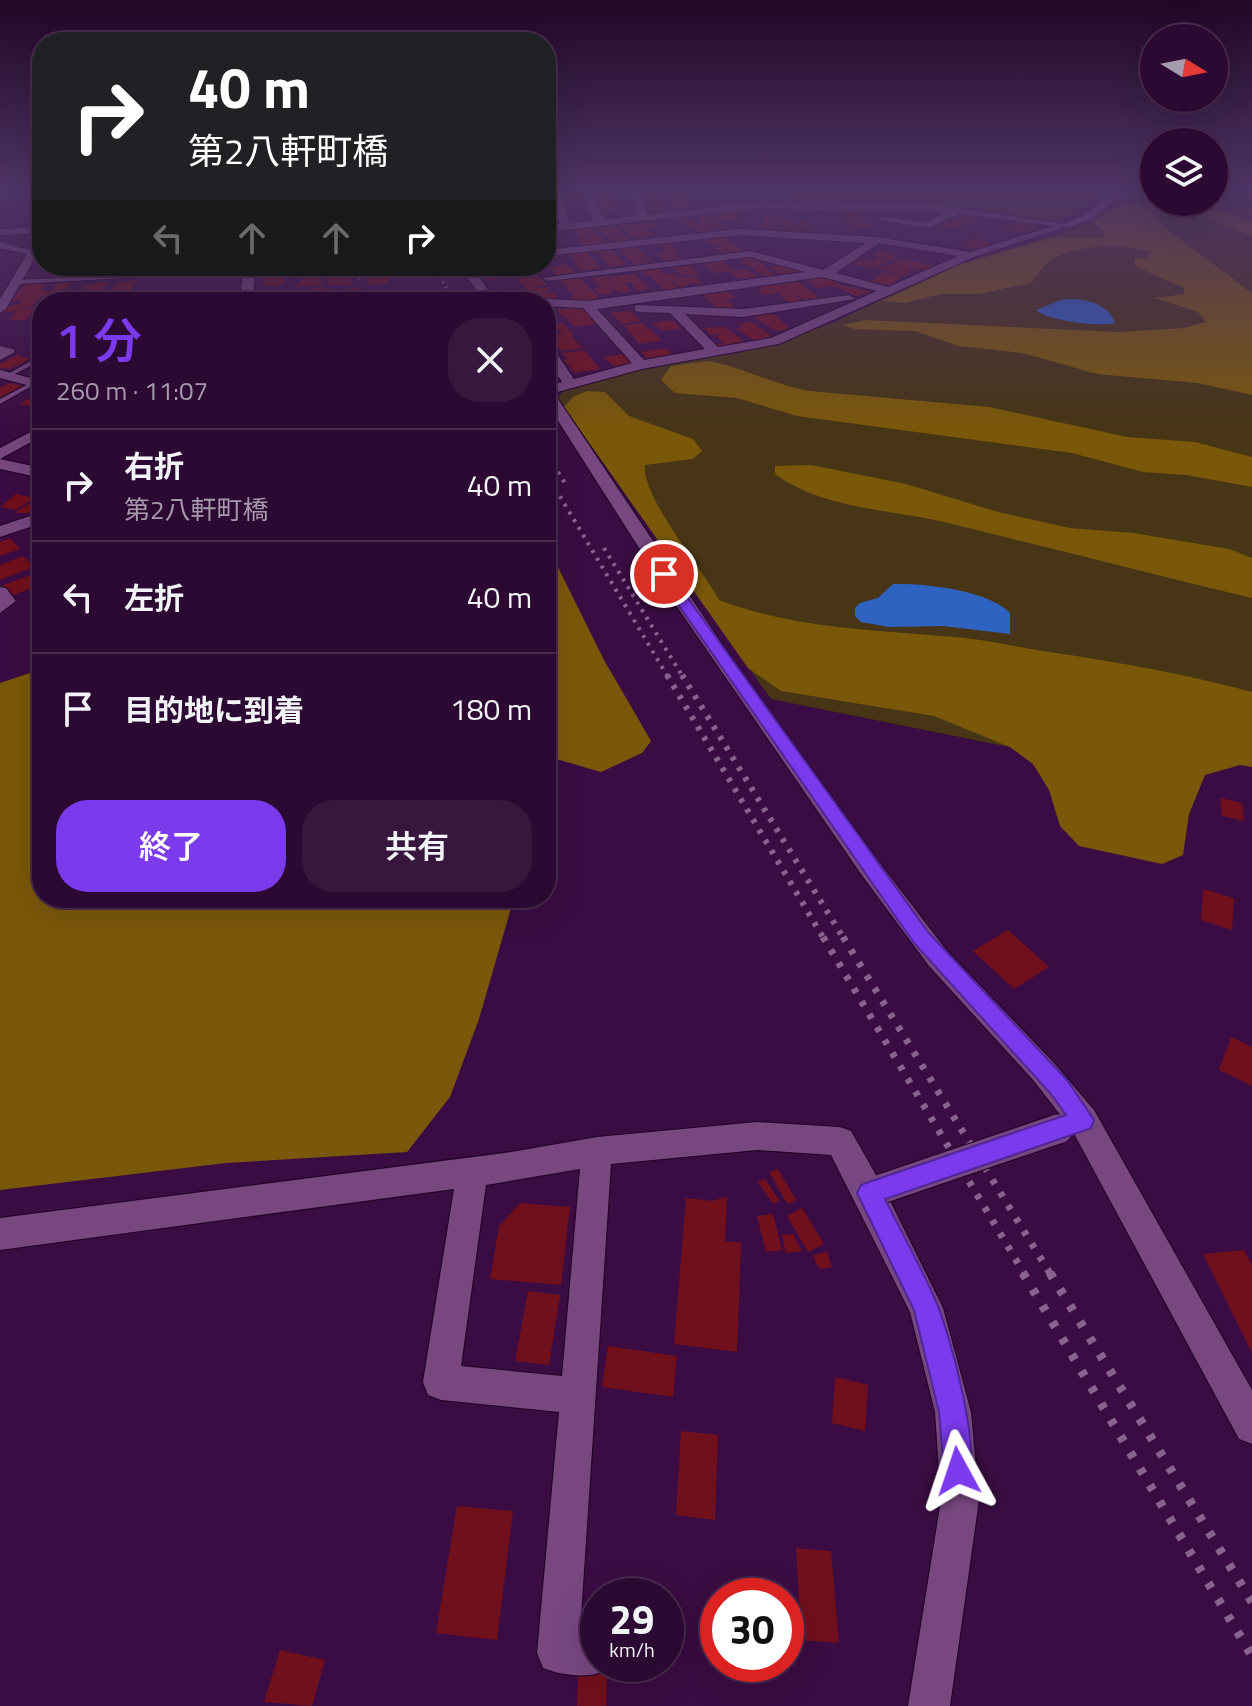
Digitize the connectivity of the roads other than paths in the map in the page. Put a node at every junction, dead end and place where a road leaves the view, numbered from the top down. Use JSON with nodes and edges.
{"nodes":[{"id":1,"x":23,"y":271,"type":"edge"},
{"id":2,"x":610,"y":271,"type":"edge"},
{"id":3,"x":816,"y":271,"type":"edge"},
{"id":4,"x":829,"y":271,"type":"edge"},
{"id":5,"x":933,"y":271,"type":"edge"},
{"id":6,"x":825,"y":273,"type":"junction"},
{"id":7,"x":140,"y":276,"type":"dead end"},
{"id":8,"x":118,"y":277,"type":"joint"},
{"id":9,"x":548,"y":278,"type":"joint"},
{"id":10,"x":80,"y":279,"type":"junction"},
{"id":11,"x":17,"y":282,"type":"junction"},
{"id":12,"x":886,"y":290,"type":"junction"},
{"id":13,"x":72,"y":292,"type":"edge"},
{"id":14,"x":868,"y":298,"type":"junction"},
{"id":15,"x":556,"y":303,"type":"edge"},
{"id":16,"x":571,"y":304,"type":"junction"},
{"id":17,"x":2,"y":305,"type":"edge"},
{"id":18,"x":587,"y":305,"type":"junction"},
{"id":19,"x":673,"y":309,"type":"junction"},
{"id":20,"x":715,"y":352,"type":"junction"},
{"id":21,"x":32,"y":362,"type":"edge"},
{"id":22,"x":641,"y":365,"type":"junction"},
{"id":23,"x":3,"y":375,"type":"edge"},
{"id":24,"x":32,"y":382,"type":"edge"},
{"id":25,"x":32,"y":387,"type":"edge"},
{"id":26,"x":556,"y":387,"type":"edge"},
{"id":27,"x":556,"y":392,"type":"edge"},
{"id":28,"x":0,"y":402,"type":"edge"},
{"id":29,"x":32,"y":436,"type":"edge"},
{"id":30,"x":0,"y":454,"type":"edge"},
{"id":31,"x":0,"y":464,"type":"edge"},
{"id":32,"x":32,"y":471,"type":"edge"},
{"id":33,"x":32,"y":519,"type":"edge"},
{"id":34,"x":9,"y":523,"type":"edge"},
{"id":35,"x":0,"y":532,"type":"edge"},
{"id":36,"x":0,"y":592,"type":"edge"},
{"id":37,"x":0,"y":607,"type":"edge"},
{"id":38,"x":1070,"y":1124,"type":"junction"},
{"id":39,"x":597,"y":1151,"type":"junction"},
{"id":40,"x":472,"y":1171,"type":"junction"},
{"id":41,"x":875,"y":1191,"type":"junction"},
{"id":42,"x":0,"y":1234,"type":"edge"},
{"id":43,"x":579,"y":1396,"type":"junction"},
{"id":44,"x":1252,"y":1426,"type":"edge"},
{"id":45,"x":580,"y":1653,"type":"edge"},
{"id":46,"x":929,"y":1706,"type":"edge"}],
"edges":[{"from":1,"to":11,"type":"street"},
{"from":2,"to":9,"type":"street"},
{"from":3,"to":6,"type":"street"},
{"from":4,"to":6,"type":"street"},
{"from":5,"to":12,"type":"street"},
{"from":6,"to":12,"type":"street"},
{"from":6,"to":18,"type":"street"},
{"from":7,"to":8,"type":"lane"},
{"from":8,"to":10,"type":"lane"},
{"from":9,"to":16,"type":"street"},
{"from":10,"to":11,"type":"lane"},
{"from":10,"to":13,"type":"lane"},
{"from":11,"to":17,"type":"street"},
{"from":12,"to":14,"type":"street"},
{"from":14,"to":19,"type":"street"},
{"from":14,"to":20,"type":"street"},
{"from":15,"to":16,"type":"street"},
{"from":16,"to":18,"type":"street"},
{"from":18,"to":19,"type":"street"},
{"from":18,"to":22,"type":"street"},
{"from":19,"to":20,"type":"street"},
{"from":20,"to":22,"type":"street"},
{"from":21,"to":23,"type":"lane"},
{"from":22,"to":26,"type":"street"},
{"from":23,"to":24,"type":"street"},
{"from":25,"to":28,"type":"lane"},
{"from":27,"to":38,"type":"street"},
{"from":29,"to":30,"type":"street"},
{"from":31,"to":32,"type":"street"},
{"from":33,"to":34,"type":"street"},
{"from":34,"to":35,"type":"street"},
{"from":36,"to":37,"type":"street"},
{"from":38,"to":41,"type":"street","bridge":true},
{"from":38,"to":44,"type":"street"},
{"from":39,"to":40,"type":"street"},
{"from":39,"to":41,"type":"street"},
{"from":39,"to":43,"type":"street"},
{"from":40,"to":42,"type":"street"},
{"from":40,"to":43,"type":"street"},
{"from":41,"to":46,"type":"street"},
{"from":43,"to":45,"type":"street"}]}
